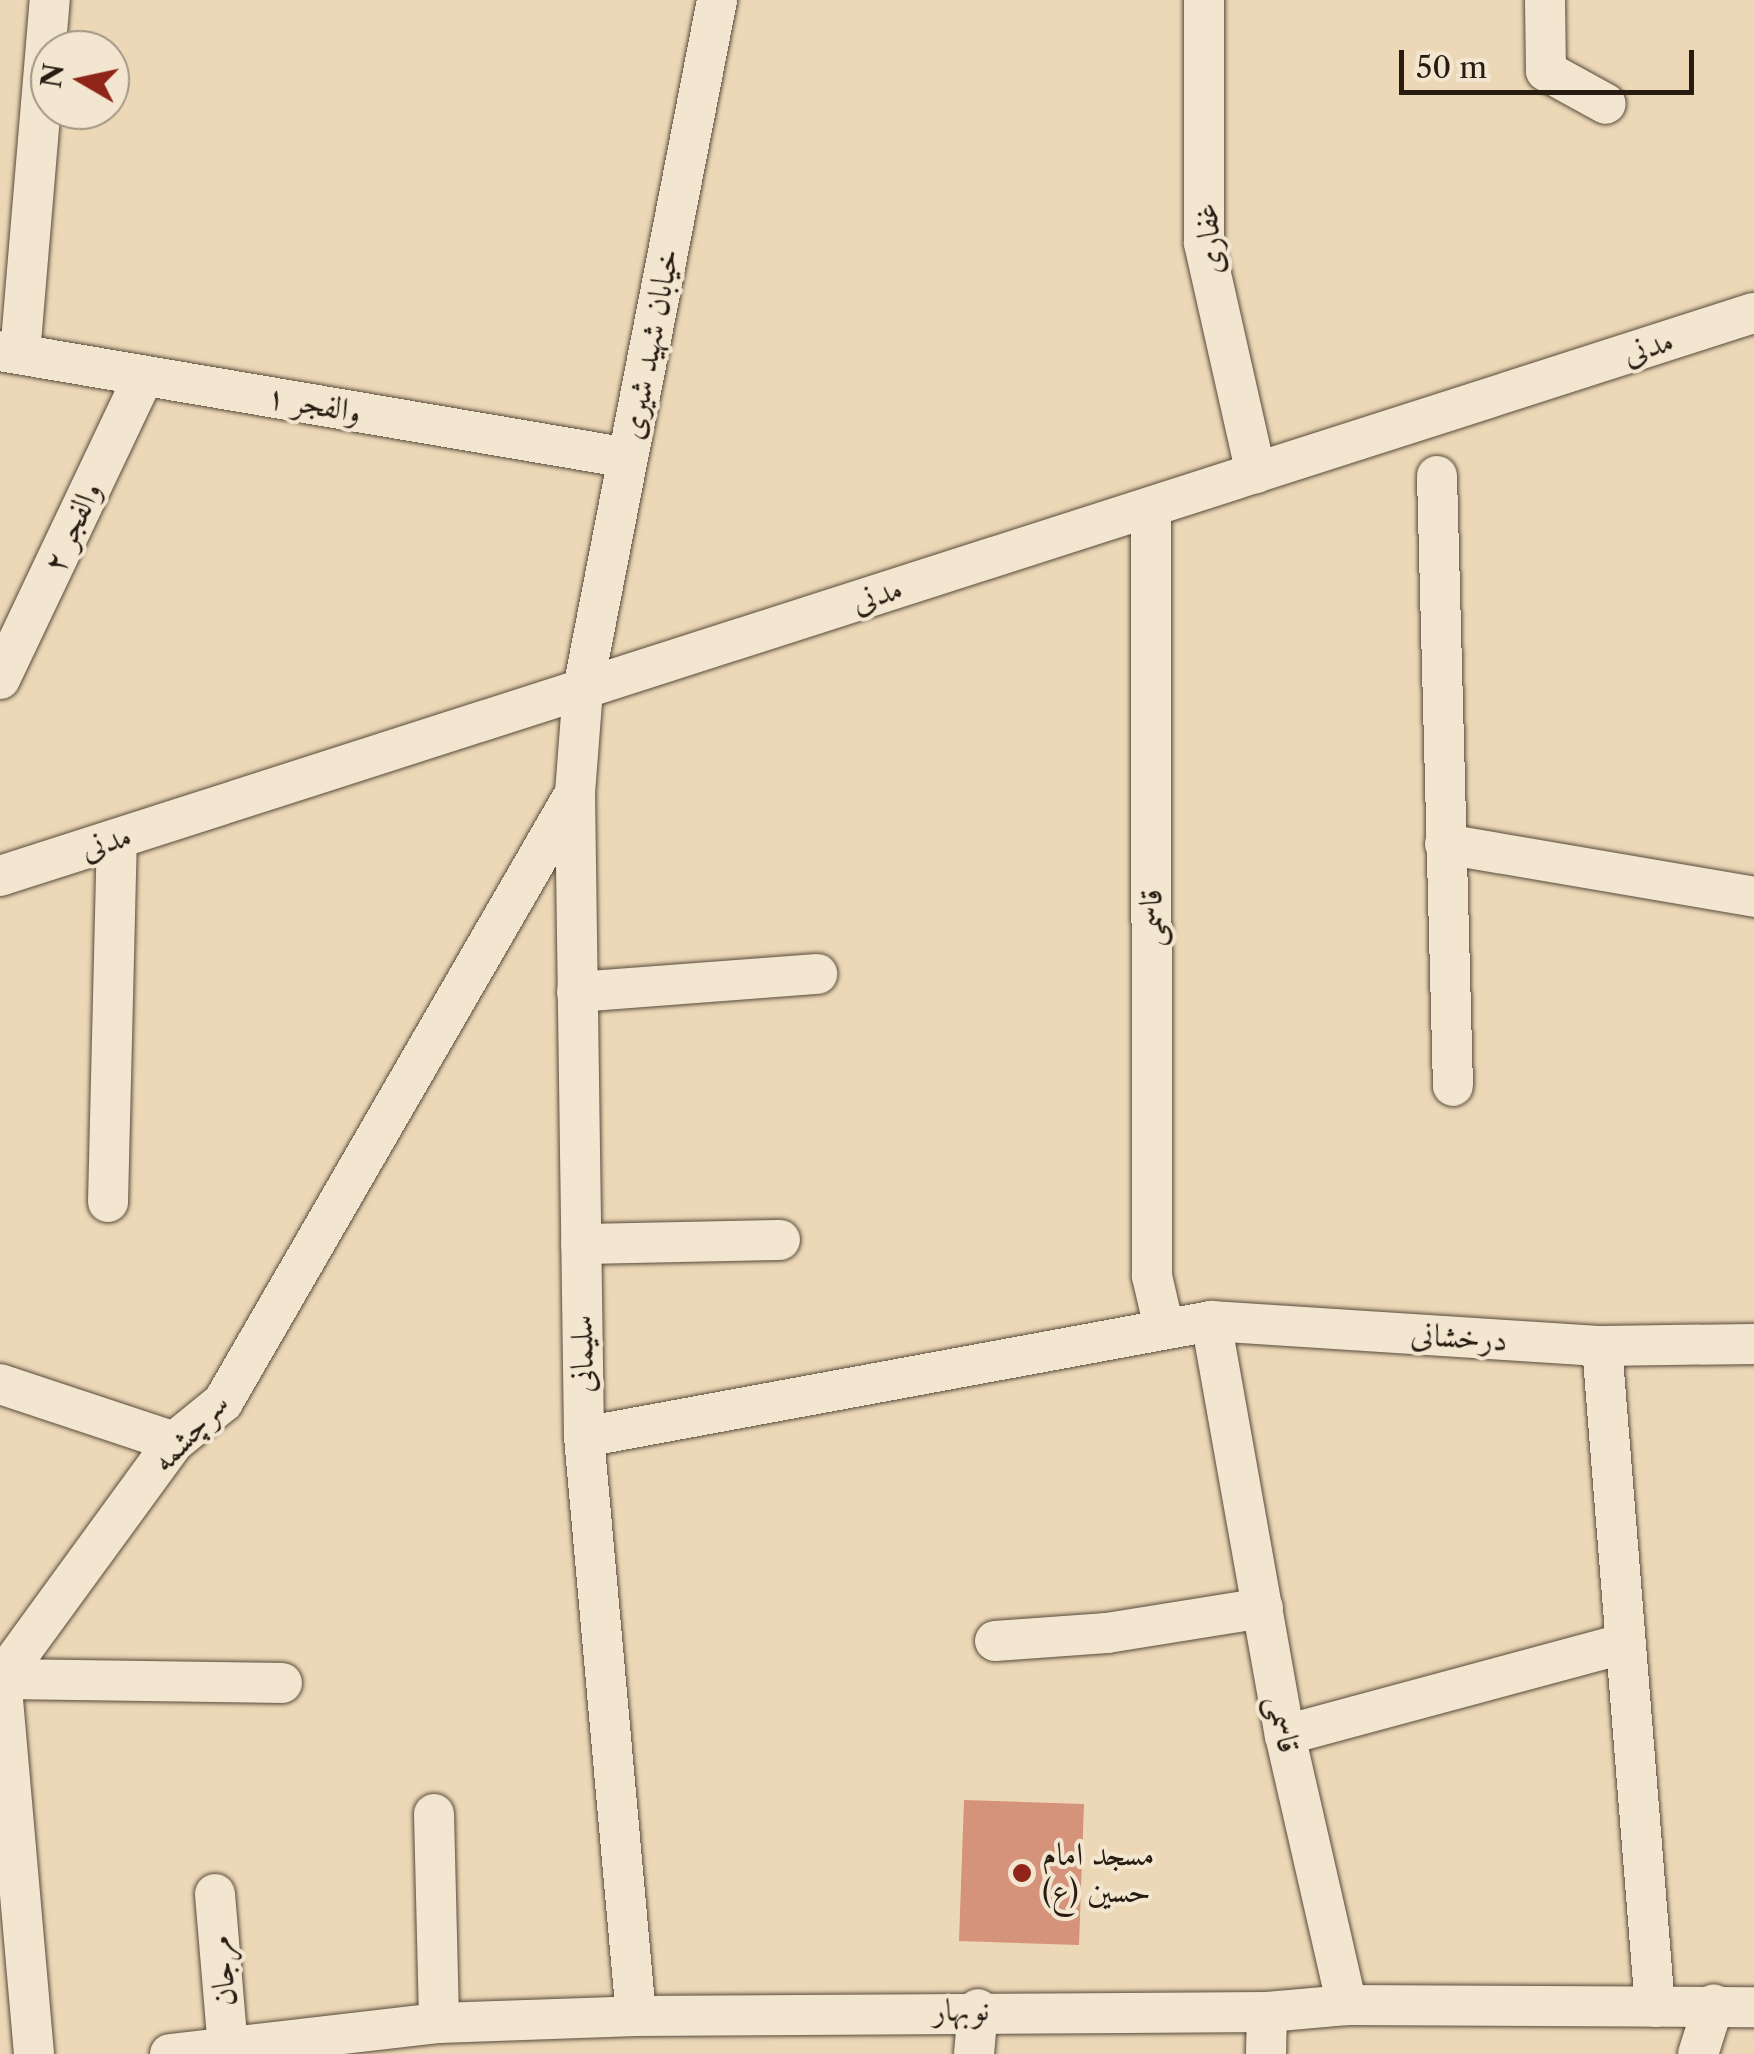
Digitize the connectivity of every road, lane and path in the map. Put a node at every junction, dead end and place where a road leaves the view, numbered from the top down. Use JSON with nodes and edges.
{"nodes":[{"id":1,"x":50,"y":0,"type":"edge"},
{"id":2,"x":717,"y":0,"type":"edge"},
{"id":3,"x":1204,"y":0,"type":"edge"},
{"id":4,"x":1545,"y":0,"type":"edge"},
{"id":5,"x":1606,"y":104,"type":"dead end"},
{"id":6,"x":1754,"y":313,"type":"edge"},
{"id":7,"x":10,"y":353,"type":"edge"},
{"id":8,"x":144,"y":376,"type":"junction"},
{"id":9,"x":628,"y":458,"type":"junction"},
{"id":10,"x":1256,"y":473,"type":"junction"},
{"id":11,"x":1438,"y":476,"type":"dead end"},
{"id":12,"x":1150,"y":507,"type":"junction"},
{"id":13,"x":0,"y":679,"type":"edge"},
{"id":14,"x":583,"y":689,"type":"junction"},
{"id":15,"x":574,"y":793,"type":"junction"},
{"id":16,"x":117,"y":838,"type":"junction"},
{"id":17,"x":1445,"y":844,"type":"junction"},
{"id":18,"x":0,"y":876,"type":"edge"},
{"id":19,"x":1754,"y":897,"type":"edge"},
{"id":20,"x":817,"y":974,"type":"dead end"},
{"id":21,"x":578,"y":992,"type":"junction"},
{"id":22,"x":1454,"y":1086,"type":"dead end"},
{"id":23,"x":108,"y":1202,"type":"dead end"},
{"id":24,"x":780,"y":1240,"type":"dead end"},
{"id":25,"x":580,"y":1244,"type":"junction"},
{"id":26,"x":1211,"y":1321,"type":"junction"},
{"id":27,"x":1164,"y":1328,"type":"junction"},
{"id":28,"x":1754,"y":1344,"type":"edge"},
{"id":29,"x":1602,"y":1346,"type":"junction"},
{"id":30,"x":0,"y":1384,"type":"edge"},
{"id":31,"x":584,"y":1437,"type":"junction"},
{"id":32,"x":174,"y":1442,"type":"junction"},
{"id":33,"x":1264,"y":1608,"type":"junction"},
{"id":34,"x":995,"y":1641,"type":"dead end"},
{"id":35,"x":1626,"y":1643,"type":"junction"},
{"id":36,"x":1,"y":1679,"type":"edge"},
{"id":37,"x":282,"y":1683,"type":"dead end"},
{"id":38,"x":1285,"y":1735,"type":"junction"},
{"id":39,"x":434,"y":1814,"type":"dead end"},
{"id":40,"x":215,"y":1894,"type":"dead end"},
{"id":41,"x":1714,"y":2004,"type":"junction"},
{"id":42,"x":1348,"y":2005,"type":"junction"},
{"id":43,"x":1655,"y":2007,"type":"junction"},
{"id":44,"x":1754,"y":2008,"type":"edge"},
{"id":45,"x":978,"y":2009,"type":"junction"},
{"id":46,"x":1267,"y":2012,"type":"junction"},
{"id":47,"x":636,"y":2016,"type":"junction"},
{"id":48,"x":438,"y":2023,"type":"junction"},
{"id":49,"x":352,"y":2042,"type":"edge"},
{"id":50,"x":228,"y":2048,"type":"junction"},
{"id":51,"x":34,"y":2054,"type":"edge"},
{"id":52,"x":170,"y":2054,"type":"edge"},
{"id":53,"x":974,"y":2054,"type":"edge"},
{"id":54,"x":1266,"y":2054,"type":"edge"},
{"id":55,"x":1698,"y":2054,"type":"edge"}],
"edges":[{"from":1,"to":7,"type":"street"},
{"from":2,"to":9,"type":"street","name":"خیابان شهید شیری"},
{"from":3,"to":10,"type":"street","name":"غفاری"},
{"from":4,"to":5,"type":"street"},
{"from":6,"to":10,"type":"street","name":"مدنی"},
{"from":7,"to":8,"type":"street","name":"والفجر ۱"},
{"from":8,"to":9,"type":"street","name":"والفجر ۱"},
{"from":8,"to":13,"type":"street","name":"والفجر ۲"},
{"from":9,"to":14,"type":"street","name":"خیابان شهید شیری"},
{"from":10,"to":12,"type":"street","name":"مدنی"},
{"from":11,"to":17,"type":"street"},
{"from":12,"to":14,"type":"street","name":"مدنی"},
{"from":12,"to":27,"type":"street","name":"قاسمی"},
{"from":14,"to":15,"type":"street","name":"سلیمانی"},
{"from":14,"to":16,"type":"street","name":"مدنی"},
{"from":15,"to":21,"type":"street","name":"سلیمانی"},
{"from":15,"to":32,"type":"street","name":"سرچشمه"},
{"from":16,"to":18,"type":"street","name":"مدنی"},
{"from":16,"to":23,"type":"street"},
{"from":17,"to":19,"type":"street"},
{"from":17,"to":22,"type":"street"},
{"from":20,"to":21,"type":"street"},
{"from":21,"to":25,"type":"street","name":"سلیمانی"},
{"from":24,"to":25,"type":"street"},
{"from":25,"to":31,"type":"street","name":"سلیمانی"},
{"from":26,"to":27,"type":"street","name":"درخشانی"},
{"from":26,"to":29,"type":"street","name":"درخشانی"},
{"from":26,"to":33,"type":"street","name":"قاسمی"},
{"from":27,"to":31,"type":"street","name":"درخشانی"},
{"from":28,"to":29,"type":"street","name":"درخشانی"},
{"from":29,"to":35,"type":"street"},
{"from":30,"to":32,"type":"street"},
{"from":31,"to":47,"type":"street","name":"سلیمانی"},
{"from":32,"to":36,"type":"street","name":"سرچشمه"},
{"from":33,"to":34,"type":"street"},
{"from":33,"to":38,"type":"street","name":"قاسمی"},
{"from":35,"to":38,"type":"street"},
{"from":35,"to":43,"type":"street"},
{"from":36,"to":37,"type":"street"},
{"from":36,"to":51,"type":"street"},
{"from":38,"to":42,"type":"street","name":"قاسمی"},
{"from":39,"to":48,"type":"street"},
{"from":40,"to":50,"type":"street","name":"مرجان"},
{"from":41,"to":43,"type":"street","name":"نوبهار"},
{"from":41,"to":44,"type":"street","name":"نوبهار"},
{"from":41,"to":55,"type":"street"},
{"from":42,"to":43,"type":"street","name":"نوبهار"},
{"from":42,"to":46,"type":"street","name":"نوبهار"},
{"from":45,"to":46,"type":"street","name":"نوبهار"},
{"from":45,"to":47,"type":"street","name":"نوبهار"},
{"from":45,"to":53,"type":"street"},
{"from":46,"to":54,"type":"street"},
{"from":47,"to":48,"type":"street","name":"نوبهار"},
{"from":48,"to":49,"type":"street","name":"نوبهار"},
{"from":49,"to":50,"type":"street","name":"نوبهار"},
{"from":50,"to":52,"type":"street","name":"نوبهار"}]}
